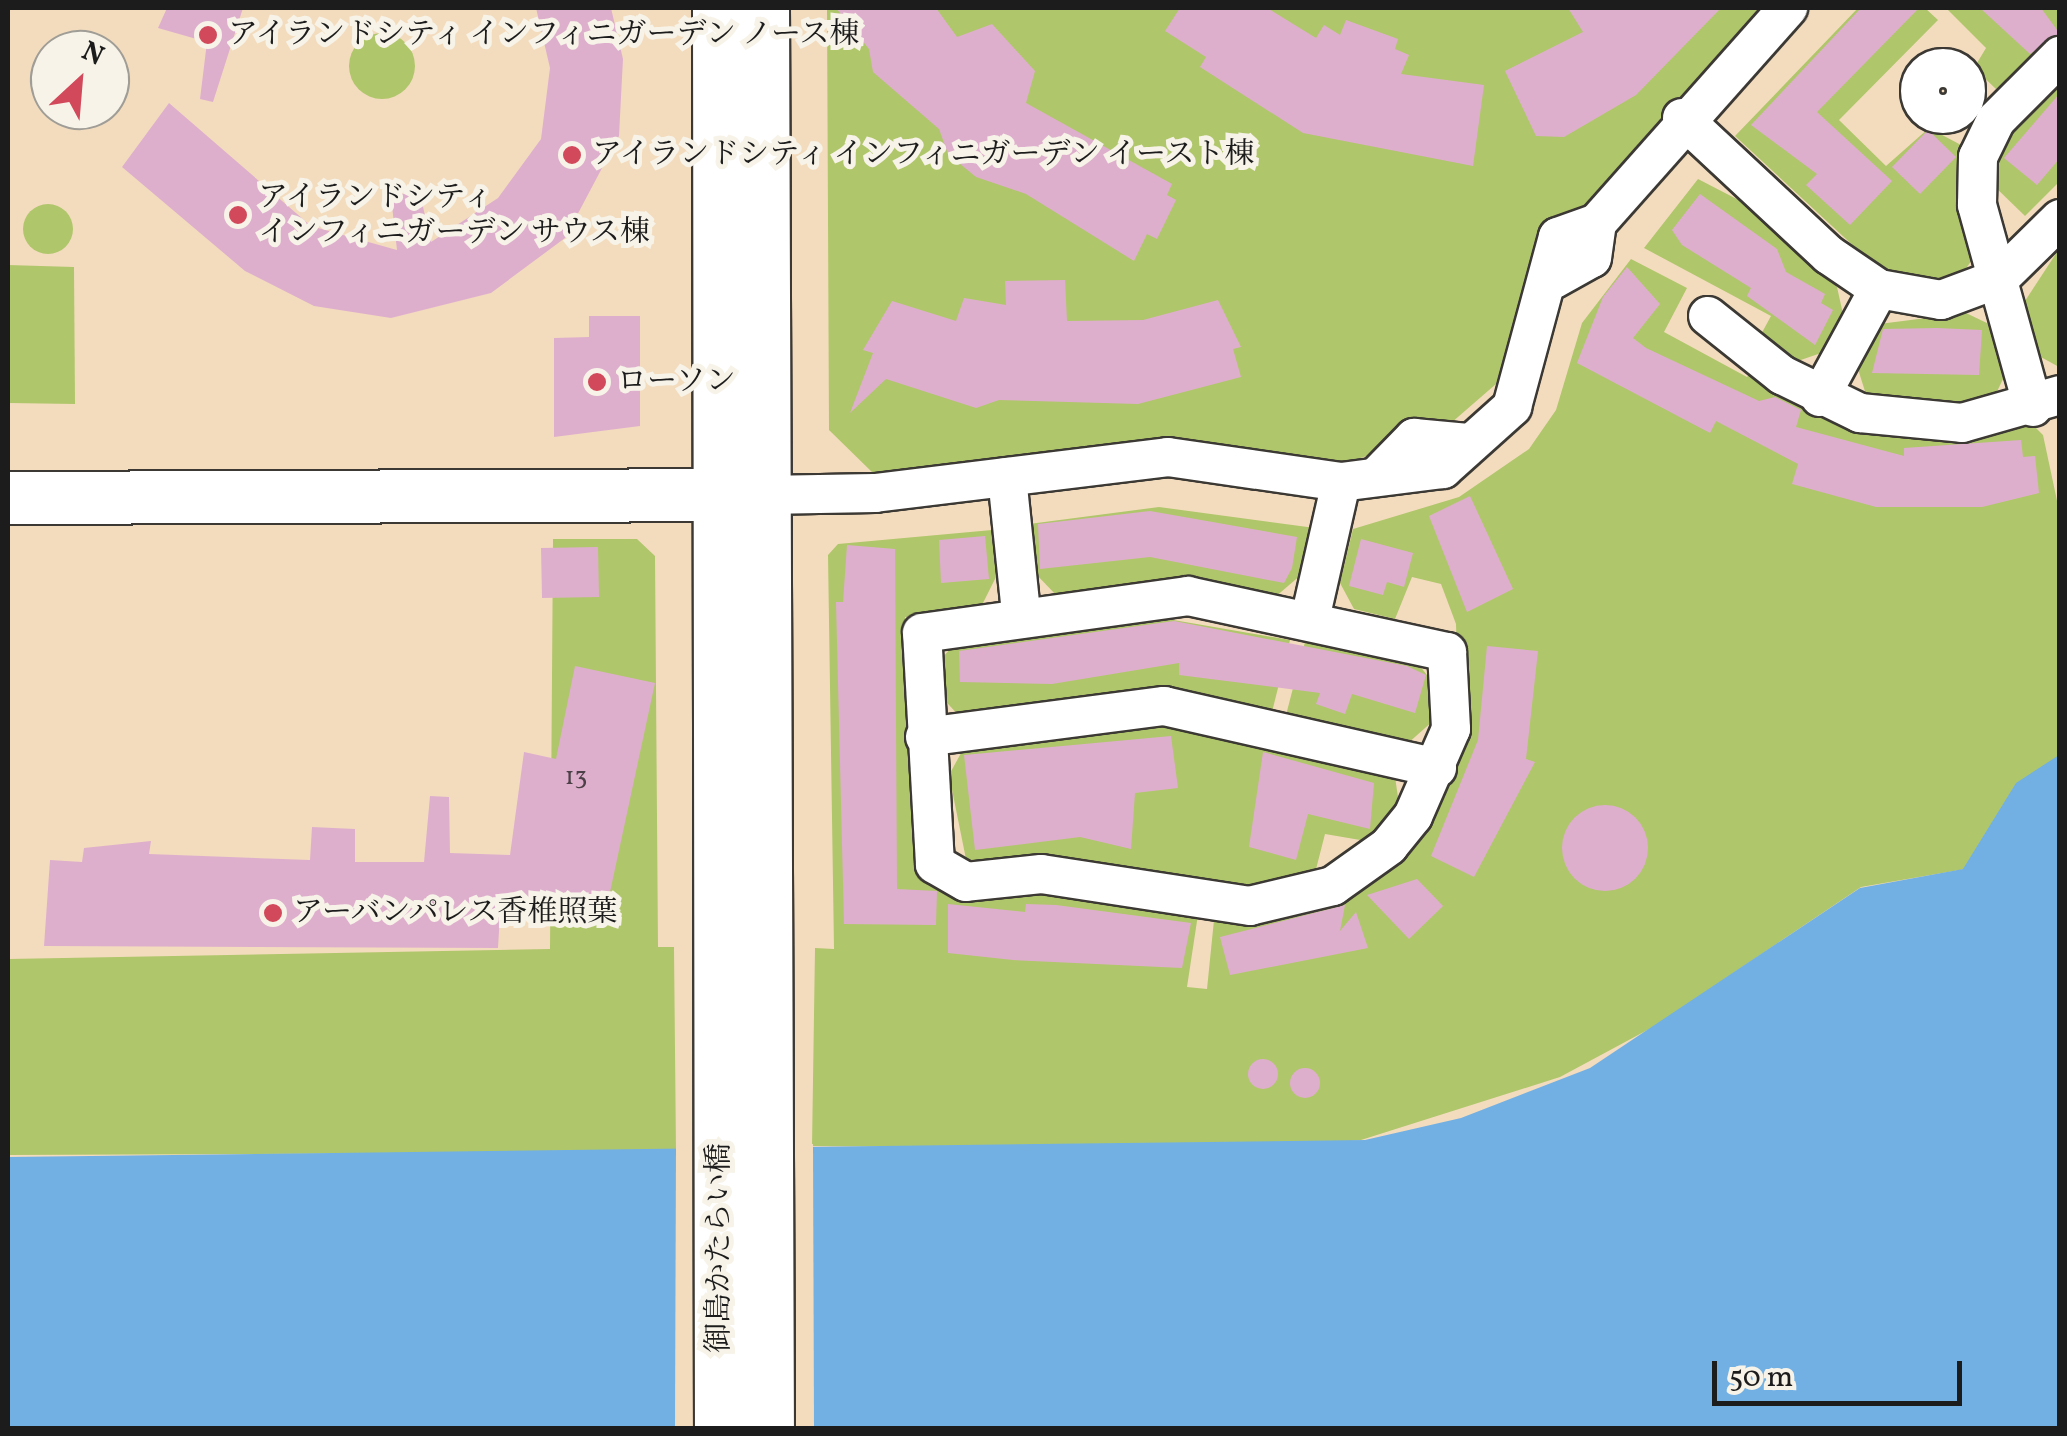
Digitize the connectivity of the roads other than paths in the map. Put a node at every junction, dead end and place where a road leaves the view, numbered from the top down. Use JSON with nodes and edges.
{"nodes":[{"id":1,"x":719,"y":8,"type":"edge"},
{"id":2,"x":763,"y":8,"type":"edge"},
{"id":3,"x":1788,"y":8,"type":"edge"},
{"id":4,"x":2060,"y":56,"type":"edge"},
{"id":5,"x":1962,"y":103,"type":"dead end"},
{"id":6,"x":1682,"y":118,"type":"junction"},
{"id":7,"x":1996,"y":120,"type":"junction"},
{"id":8,"x":2060,"y":219,"type":"edge"},
{"id":9,"x":2000,"y":278,"type":"junction"},
{"id":10,"x":1878,"y":289,"type":"junction"},
{"id":11,"x":1708,"y":316,"type":"dead end"},
{"id":12,"x":1820,"y":397,"type":"junction"},
{"id":13,"x":2046,"y":401,"type":"edge"},
{"id":14,"x":1007,"y":476,"type":"junction"},
{"id":15,"x":1340,"y":482,"type":"junction"},
{"id":16,"x":740,"y":495,"type":"junction"},
{"id":17,"x":8,"y":498,"type":"edge"},
{"id":18,"x":1021,"y":614,"type":"junction"},
{"id":19,"x":1310,"y":618,"type":"junction"},
{"id":20,"x":925,"y":737,"type":"junction"},
{"id":21,"x":1437,"y":768,"type":"junction"},
{"id":22,"x":744,"y":1069,"type":"junction"},
{"id":23,"x":721,"y":1428,"type":"edge"},
{"id":24,"x":768,"y":1428,"type":"edge"}],
"edges":[{"from":1,"to":16,"type":"street"},
{"from":2,"to":16,"type":"street"},
{"from":3,"to":6,"type":"street"},
{"from":4,"to":7,"type":"street"},
{"from":5,"to":7,"type":"street"},
{"from":6,"to":10,"type":"street"},
{"from":6,"to":15,"type":"street"},
{"from":7,"to":9,"type":"street"},
{"from":8,"to":9,"type":"street"},
{"from":9,"to":10,"type":"street"},
{"from":9,"to":13,"type":"street"},
{"from":10,"to":12,"type":"street"},
{"from":11,"to":12,"type":"street"},
{"from":12,"to":13,"type":"street"},
{"from":14,"to":15,"type":"street"},
{"from":14,"to":16,"type":"street"},
{"from":14,"to":18,"type":"street"},
{"from":15,"to":19,"type":"street"},
{"from":16,"to":17,"type":"street"},
{"from":16,"to":22,"type":"street"},
{"from":18,"to":19,"type":"street"},
{"from":18,"to":20,"type":"street"},
{"from":19,"to":21,"type":"street"},
{"from":20,"to":21,"type":"street"},
{"from":20,"to":21,"type":"street"},
{"from":22,"to":23,"type":"street","name":"御島かたらい橋"},
{"from":22,"to":24,"type":"street","name":"御島かたらい橋"}]}
